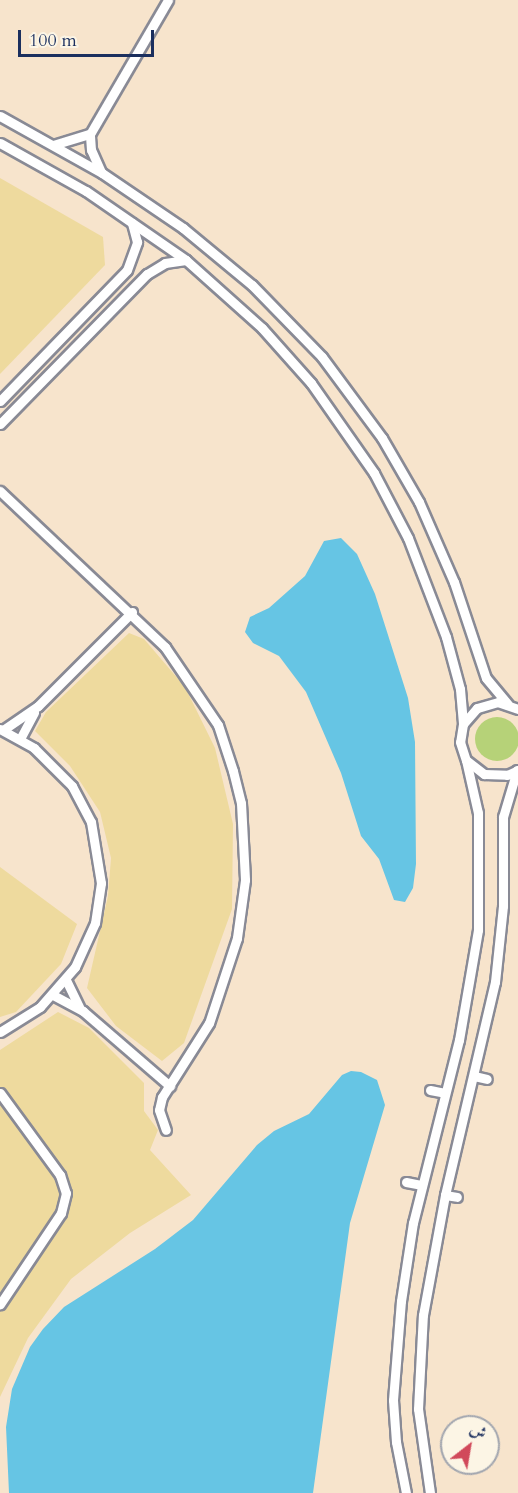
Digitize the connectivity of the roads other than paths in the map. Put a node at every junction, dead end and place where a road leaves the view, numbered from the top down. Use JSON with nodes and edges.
{"nodes":[{"id":1,"x":168,"y":0,"type":"edge"},
{"id":2,"x":0,"y":116,"type":"edge"},
{"id":3,"x":90,"y":134,"type":"junction"},
{"id":4,"x":0,"y":143,"type":"edge"},
{"id":5,"x":53,"y":145,"type":"junction"},
{"id":6,"x":102,"y":173,"type":"junction"},
{"id":7,"x":132,"y":223,"type":"junction"},
{"id":8,"x":186,"y":260,"type":"junction"},
{"id":9,"x":0,"y":401,"type":"edge"},
{"id":10,"x":0,"y":424,"type":"edge"},
{"id":11,"x":0,"y":491,"type":"edge"},
{"id":12,"x":132,"y":612,"type":"junction"},
{"id":13,"x":508,"y":705,"type":"junction"},
{"id":14,"x":38,"y":706,"type":"junction"},
{"id":15,"x":518,"y":710,"type":"edge"},
{"id":16,"x":463,"y":724,"type":"junction"},
{"id":17,"x":2,"y":729,"type":"edge"},
{"id":18,"x":20,"y":739,"type":"junction"},
{"id":19,"x":466,"y":760,"type":"junction"},
{"id":20,"x":518,"y":770,"type":"edge"},
{"id":21,"x":66,"y":980,"type":"junction"},
{"id":22,"x":53,"y":995,"type":"junction"},
{"id":23,"x":83,"y":1011,"type":"junction"},
{"id":24,"x":0,"y":1032,"type":"edge"},
{"id":25,"x":474,"y":1076,"type":"junction"},
{"id":26,"x":487,"y":1078,"type":"dead end"},
{"id":27,"x":170,"y":1086,"type":"junction"},
{"id":28,"x":430,"y":1090,"type":"dead end"},
{"id":29,"x":0,"y":1093,"type":"edge"},
{"id":30,"x":445,"y":1093,"type":"junction"},
{"id":31,"x":166,"y":1130,"type":"dead end"},
{"id":32,"x":406,"y":1182,"type":"dead end"},
{"id":33,"x":421,"y":1185,"type":"junction"},
{"id":34,"x":444,"y":1195,"type":"junction"},
{"id":35,"x":457,"y":1197,"type":"dead end"},
{"id":36,"x":0,"y":1304,"type":"edge"},
{"id":37,"x":406,"y":1493,"type":"edge"},
{"id":38,"x":430,"y":1493,"type":"edge"}],
"edges":[{"from":1,"to":3,"type":"street"},
{"from":2,"to":5,"type":"street"},
{"from":3,"to":5,"type":"street"},
{"from":3,"to":6,"type":"street"},
{"from":4,"to":7,"type":"street"},
{"from":5,"to":6,"type":"street"},
{"from":6,"to":13,"type":"street"},
{"from":7,"to":8,"type":"street"},
{"from":7,"to":9,"type":"street"},
{"from":8,"to":10,"type":"street"},
{"from":8,"to":16,"type":"street"},
{"from":11,"to":12,"type":"street"},
{"from":12,"to":14,"type":"street"},
{"from":12,"to":27,"type":"street"},
{"from":13,"to":15,"type":"street"},
{"from":13,"to":16,"type":"street"},
{"from":14,"to":17,"type":"street"},
{"from":14,"to":18,"type":"street"},
{"from":16,"to":19,"type":"street"},
{"from":17,"to":18,"type":"street"},
{"from":18,"to":21,"type":"street"},
{"from":19,"to":20,"type":"street"},
{"from":19,"to":30,"type":"street"},
{"from":20,"to":25,"type":"street"},
{"from":21,"to":22,"type":"street"},
{"from":21,"to":23,"type":"street"},
{"from":22,"to":23,"type":"street"},
{"from":22,"to":24,"type":"street"},
{"from":23,"to":27,"type":"street"},
{"from":25,"to":26,"type":"street"},
{"from":25,"to":34,"type":"street"},
{"from":27,"to":31,"type":"street"},
{"from":28,"to":30,"type":"street"},
{"from":29,"to":36,"type":"street"},
{"from":30,"to":33,"type":"street"},
{"from":32,"to":33,"type":"street"},
{"from":33,"to":37,"type":"street"},
{"from":34,"to":35,"type":"street"},
{"from":34,"to":38,"type":"street"}]}
